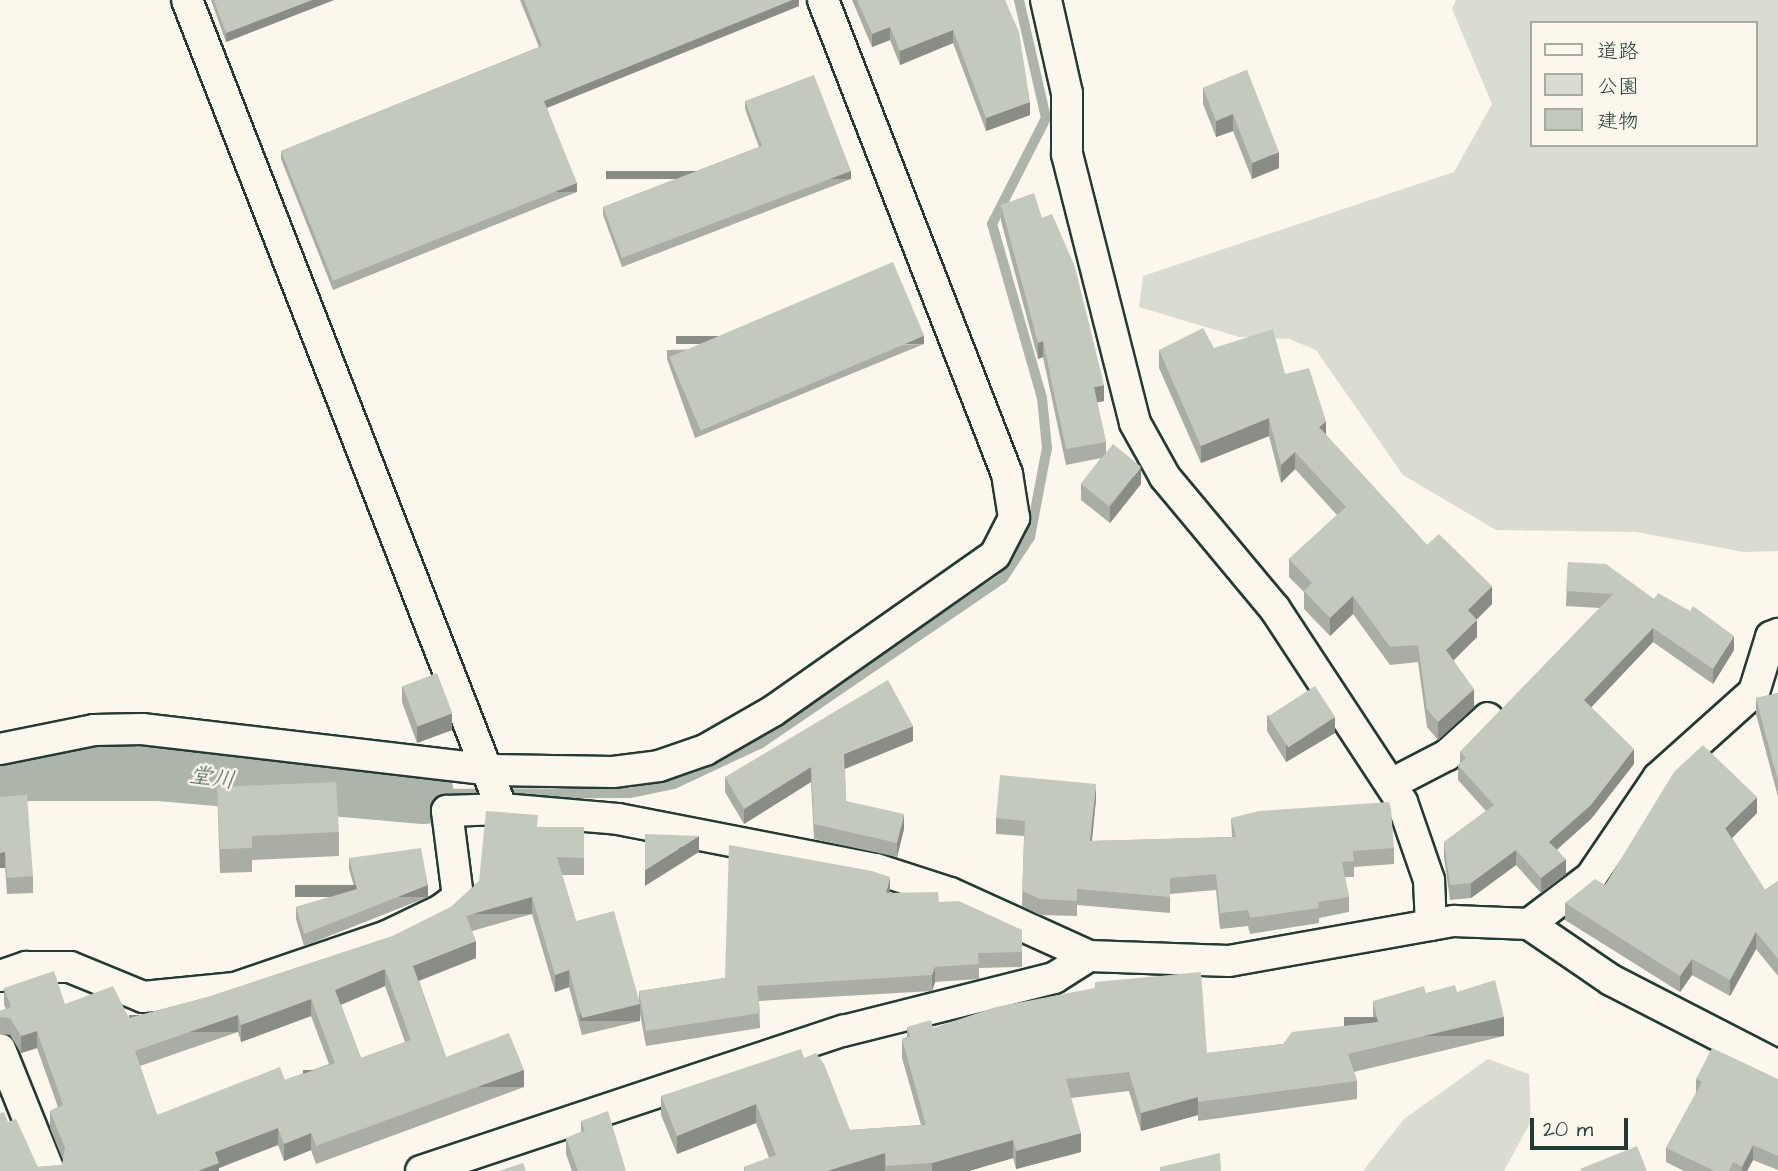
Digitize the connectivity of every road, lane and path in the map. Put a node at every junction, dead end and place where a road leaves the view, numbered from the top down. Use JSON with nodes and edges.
{"nodes":[{"id":1,"x":187,"y":0,"type":"edge"},
{"id":2,"x":823,"y":0,"type":"edge"},
{"id":3,"x":1046,"y":0,"type":"edge"},
{"id":4,"x":1778,"y":634,"type":"edge"},
{"id":5,"x":1488,"y":718,"type":"dead end"},
{"id":6,"x":0,"y":749,"type":"edge"},
{"id":7,"x":1391,"y":784,"type":"junction"},
{"id":8,"x":495,"y":790,"type":"junction"},
{"id":9,"x":1529,"y":924,"type":"junction"},
{"id":10,"x":1430,"y":925,"type":"junction"},
{"id":11,"x":1089,"y":956,"type":"junction"},
{"id":12,"x":0,"y":976,"type":"edge"},
{"id":13,"x":0,"y":1049,"type":"edge"},
{"id":14,"x":1778,"y":1066,"type":"edge"},
{"id":15,"x":49,"y":1171,"type":"edge"},
{"id":16,"x":421,"y":1171,"type":"edge"}],
"edges":[{"from":1,"to":8,"type":"street"},
{"from":2,"to":8,"type":"street"},
{"from":3,"to":7,"type":"street"},
{"from":4,"to":9,"type":"street"},
{"from":5,"to":7,"type":"street"},
{"from":6,"to":8,"type":"street"},
{"from":7,"to":10,"type":"street"},
{"from":8,"to":11,"type":"street"},
{"from":8,"to":12,"type":"street"},
{"from":9,"to":10,"type":"street"},
{"from":9,"to":14,"type":"street"},
{"from":10,"to":11,"type":"street"},
{"from":11,"to":16,"type":"street"},
{"from":13,"to":15,"type":"street"}]}
